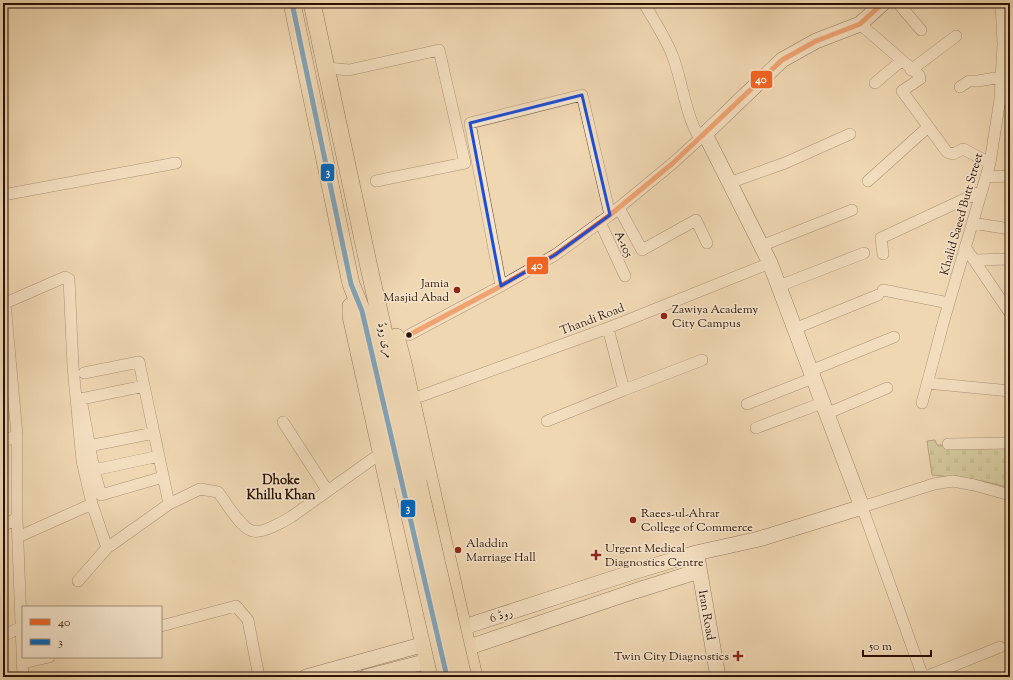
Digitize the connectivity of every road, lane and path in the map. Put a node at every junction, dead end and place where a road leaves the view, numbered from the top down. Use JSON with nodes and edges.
{"nodes":[{"id":1,"x":292,"y":3,"type":"edge"},
{"id":2,"x":312,"y":3,"type":"edge"},
{"id":3,"x":644,"y":3,"type":"edge"},
{"id":4,"x":883,"y":3,"type":"edge"},
{"id":5,"x":898,"y":3,"type":"edge"},
{"id":6,"x":1001,"y":3,"type":"edge"},
{"id":7,"x":860,"y":24,"type":"junction"},
{"id":8,"x":921,"y":30,"type":"dead end"},
{"id":9,"x":1006,"y":35,"type":"edge"},
{"id":10,"x":956,"y":36,"type":"dead end"},
{"id":11,"x":901,"y":61,"type":"junction"},
{"id":12,"x":326,"y":68,"type":"junction"},
{"id":13,"x":911,"y":70,"type":"junction"},
{"id":14,"x":1001,"y":77,"type":"junction"},
{"id":15,"x":875,"y":83,"type":"dead end"},
{"id":16,"x":960,"y":87,"type":"dead end"},
{"id":17,"x":928,"y":127,"type":"junction"},
{"id":18,"x":850,"y":134,"type":"dead end"},
{"id":19,"x":702,"y":137,"type":"junction"},
{"id":20,"x":176,"y":163,"type":"dead end"},
{"id":21,"x":990,"y":163,"type":"junction"},
{"id":22,"x":1010,"y":176,"type":"edge"},
{"id":23,"x":986,"y":177,"type":"junction"},
{"id":24,"x":376,"y":181,"type":"dead end"},
{"id":25,"x":868,"y":181,"type":"dead end"},
{"id":26,"x":730,"y":183,"type":"junction"},
{"id":27,"x":982,"y":191,"type":"junction"},
{"id":28,"x":3,"y":195,"type":"edge"},
{"id":29,"x":852,"y":210,"type":"dead end"},
{"id":30,"x":614,"y":212,"type":"junction"},
{"id":31,"x":600,"y":222,"type":"junction"},
{"id":32,"x":972,"y":223,"type":"junction"},
{"id":33,"x":1010,"y":229,"type":"edge"},
{"id":34,"x":707,"y":243,"type":"dead end"},
{"id":35,"x":761,"y":246,"type":"junction"},
{"id":36,"x":965,"y":247,"type":"junction"},
{"id":37,"x":864,"y":253,"type":"dead end"},
{"id":38,"x":883,"y":254,"type":"dead end"},
{"id":39,"x":1010,"y":259,"type":"edge"},
{"id":40,"x":974,"y":260,"type":"junction"},
{"id":41,"x":770,"y":262,"type":"junction"},
{"id":42,"x":370,"y":272,"type":"junction"},
{"id":43,"x":625,"y":276,"type":"dead end"},
{"id":44,"x":351,"y":284,"type":"junction"},
{"id":45,"x":501,"y":286,"type":"junction"},
{"id":46,"x":778,"y":286,"type":"junction"},
{"id":47,"x":949,"y":303,"type":"junction"},
{"id":48,"x":4,"y":304,"type":"edge"},
{"id":49,"x":1010,"y":313,"type":"edge"},
{"id":50,"x":608,"y":328,"type":"junction"},
{"id":51,"x":794,"y":329,"type":"junction"},
{"id":52,"x":409,"y":334,"type":"dead end"},
{"id":53,"x":894,"y":337,"type":"dead end"},
{"id":54,"x":702,"y":360,"type":"dead end"},
{"id":55,"x":84,"y":373,"type":"dead end"},
{"id":56,"x":811,"y":375,"type":"junction"},
{"id":57,"x":927,"y":383,"type":"junction"},
{"id":58,"x":144,"y":386,"type":"junction"},
{"id":59,"x":887,"y":388,"type":"dead end"},
{"id":60,"x":624,"y":390,"type":"junction"},
{"id":61,"x":1010,"y":391,"type":"edge"},
{"id":62,"x":422,"y":396,"type":"dead end"},
{"id":63,"x":922,"y":403,"type":"dead end"},
{"id":64,"x":747,"y":404,"type":"dead end"},
{"id":65,"x":824,"y":408,"type":"junction"},
{"id":66,"x":547,"y":421,"type":"dead end"},
{"id":67,"x":283,"y":422,"type":"dead end"},
{"id":68,"x":756,"y":428,"type":"dead end"},
{"id":69,"x":154,"y":433,"type":"junction"},
{"id":70,"x":17,"y":435,"type":"junction"},
{"id":71,"x":3,"y":442,"type":"edge"},
{"id":72,"x":1010,"y":443,"type":"edge"},
{"id":73,"x":948,"y":444,"type":"dead end"},
{"id":74,"x":89,"y":446,"type":"junction"},
{"id":75,"x":159,"y":456,"type":"junction"},
{"id":76,"x":374,"y":458,"type":"dead end"},
{"id":77,"x":94,"y":470,"type":"junction"},
{"id":78,"x":163,"y":477,"type":"junction"},
{"id":79,"x":410,"y":484,"type":"junction"},
{"id":80,"x":327,"y":490,"type":"junction"},
{"id":81,"x":1010,"y":495,"type":"edge"},
{"id":82,"x":92,"y":504,"type":"junction"},
{"id":83,"x":169,"y":504,"type":"junction"},
{"id":84,"x":862,"y":507,"type":"junction"},
{"id":85,"x":17,"y":518,"type":"junction"},
{"id":86,"x":3,"y":526,"type":"edge"},
{"id":87,"x":18,"y":536,"type":"junction"},
{"id":88,"x":107,"y":548,"type":"junction"},
{"id":89,"x":696,"y":552,"type":"junction"},
{"id":90,"x":699,"y":572,"type":"junction"},
{"id":91,"x":78,"y":581,"type":"dead end"},
{"id":92,"x":162,"y":626,"type":"edge"},
{"id":93,"x":21,"y":627,"type":"junction"},
{"id":94,"x":464,"y":627,"type":"junction"},
{"id":95,"x":3,"y":636,"type":"edge"},
{"id":96,"x":425,"y":644,"type":"junction"},
{"id":97,"x":22,"y":645,"type":"edge"},
{"id":98,"x":467,"y":647,"type":"junction"},
{"id":99,"x":1000,"y":647,"type":"dead end"},
{"id":100,"x":23,"y":658,"type":"edge"},
{"id":101,"x":45,"y":658,"type":"edge"},
{"id":102,"x":23,"y":663,"type":"junction"},
{"id":103,"x":430,"y":669,"type":"edge"},
{"id":104,"x":391,"y":670,"type":"junction"},
{"id":105,"x":23,"y":677,"type":"edge"},
{"id":106,"x":259,"y":677,"type":"edge"},
{"id":107,"x":306,"y":677,"type":"edge"},
{"id":108,"x":366,"y":677,"type":"edge"},
{"id":109,"x":405,"y":677,"type":"edge"},
{"id":110,"x":447,"y":677,"type":"edge"},
{"id":111,"x":462,"y":677,"type":"edge"},
{"id":112,"x":474,"y":677,"type":"edge"},
{"id":113,"x":718,"y":677,"type":"edge"},
{"id":114,"x":924,"y":677,"type":"edge"}],
"edges":[{"from":1,"to":44,"type":"main road","name":"مری روڈ"},
{"from":2,"to":12,"type":"main road","name":"مری روڈ"},
{"from":3,"to":19,"type":"street"},
{"from":4,"to":7,"type":"main road"},
{"from":5,"to":8,"type":"street"},
{"from":6,"to":9,"type":"street","name":"Khalid Saeed Butt Street"},
{"from":7,"to":11,"type":"street"},
{"from":7,"to":19,"type":"main road"},
{"from":9,"to":14,"type":"street","name":"Khalid Saeed Butt Street"},
{"from":10,"to":13,"type":"street"},
{"from":11,"to":13,"type":"street"},
{"from":11,"to":15,"type":"street"},
{"from":12,"to":24,"type":"street"},
{"from":12,"to":42,"type":"main road","name":"مری روڈ"},
{"from":13,"to":17,"type":"street"},
{"from":14,"to":16,"type":"street"},
{"from":14,"to":21,"type":"street","name":"Khalid Saeed Butt Street"},
{"from":17,"to":21,"type":"street"},
{"from":17,"to":25,"type":"street"},
{"from":18,"to":26,"type":"street"},
{"from":19,"to":26,"type":"main road"},
{"from":19,"to":30,"type":"street"},
{"from":20,"to":28,"type":"street"},
{"from":21,"to":23,"type":"street","name":"Khalid Saeed Butt Street"},
{"from":22,"to":23,"type":"street"},
{"from":23,"to":27,"type":"street","name":"Khalid Saeed Butt Street"},
{"from":26,"to":35,"type":"main road"},
{"from":27,"to":32,"type":"street","name":"Khalid Saeed Butt Street"},
{"from":27,"to":38,"type":"street"},
{"from":29,"to":35,"type":"street"},
{"from":30,"to":31,"type":"street"},
{"from":30,"to":34,"type":"street"},
{"from":30,"to":45,"type":"street"},
{"from":31,"to":43,"type":"street","name":"A-105"},
{"from":31,"to":45,"type":"street"},
{"from":32,"to":33,"type":"street"},
{"from":32,"to":36,"type":"street","name":"Khalid Saeed Butt Street"},
{"from":35,"to":41,"type":"main road"},
{"from":36,"to":40,"type":"street"},
{"from":36,"to":47,"type":"street","name":"Khalid Saeed Butt Street"},
{"from":37,"to":46,"type":"street"},
{"from":39,"to":40,"type":"street"},
{"from":40,"to":49,"type":"street"},
{"from":41,"to":46,"type":"main road"},
{"from":41,"to":50,"type":"street","name":"Thandi Road"},
{"from":42,"to":79,"type":"main road","name":"مری روڈ"},
{"from":42,"to":94,"type":"main road"},
{"from":44,"to":79,"type":"main road","name":"مری روڈ"},
{"from":44,"to":96,"type":"main road"},
{"from":45,"to":52,"type":"street"},
{"from":46,"to":51,"type":"main road"},
{"from":47,"to":51,"type":"street"},
{"from":47,"to":57,"type":"street","name":"Khalid Saeed Butt Street"},
{"from":48,"to":70,"type":"street"},
{"from":48,"to":82,"type":"street"},
{"from":50,"to":60,"type":"street"},
{"from":50,"to":62,"type":"street","name":"Thandi Road"},
{"from":51,"to":56,"type":"main road"},
{"from":53,"to":56,"type":"street"},
{"from":54,"to":60,"type":"street"},
{"from":55,"to":58,"type":"street"},
{"from":56,"to":64,"type":"street"},
{"from":56,"to":65,"type":"main road"},
{"from":57,"to":61,"type":"street"},
{"from":57,"to":63,"type":"street","name":"Khalid Saeed Butt Street"},
{"from":58,"to":69,"type":"street"},
{"from":58,"to":74,"type":"street"},
{"from":59,"to":65,"type":"street"},
{"from":60,"to":66,"type":"street"},
{"from":65,"to":68,"type":"street"},
{"from":65,"to":84,"type":"main road"},
{"from":67,"to":80,"type":"street"},
{"from":69,"to":74,"type":"street"},
{"from":69,"to":75,"type":"street"},
{"from":70,"to":71,"type":"street"},
{"from":70,"to":85,"type":"street"},
{"from":72,"to":73,"type":"street"},
{"from":74,"to":77,"type":"street"},
{"from":75,"to":77,"type":"street"},
{"from":75,"to":78,"type":"street"},
{"from":76,"to":80,"type":"street"},
{"from":77,"to":78,"type":"street"},
{"from":78,"to":83,"type":"street"},
{"from":79,"to":110,"type":"main road","name":"مری روڈ","bridge":true},
{"from":79,"to":111,"type":"main road","name":"مری روڈ","bridge":true},
{"from":80,"to":83,"type":"street"},
{"from":81,"to":84,"type":"street"},
{"from":82,"to":87,"type":"street"},
{"from":82,"to":88,"type":"street"},
{"from":83,"to":88,"type":"street"},
{"from":84,"to":89,"type":"main road","name":"روڈ 6"},
{"from":84,"to":114,"type":"street"},
{"from":85,"to":86,"type":"street"},
{"from":85,"to":87,"type":"street"},
{"from":87,"to":93,"type":"street"},
{"from":88,"to":91,"type":"street"},
{"from":89,"to":90,"type":"main road","name":"Iran Road"},
{"from":89,"to":94,"type":"main road","name":"روڈ 6"},
{"from":90,"to":98,"type":"main road","name":"روڈ 6"},
{"from":90,"to":113,"type":"main road","name":"Iran Road"},
{"from":92,"to":106,"type":"street"},
{"from":93,"to":95,"type":"street"},
{"from":93,"to":97,"type":"street"},
{"from":94,"to":96,"type":"main road","name":"روڈ 6"},
{"from":94,"to":98,"type":"main road"},
{"from":96,"to":103,"type":"main road"},
{"from":96,"to":107,"type":"main road","name":"روڈ 6"},
{"from":98,"to":103,"type":"main road","name":"روڈ 6"},
{"from":98,"to":112,"type":"main road"},
{"from":99,"to":114,"type":"street"},
{"from":100,"to":102,"type":"street"},
{"from":101,"to":102,"type":"street"},
{"from":102,"to":105,"type":"street"},
{"from":103,"to":104,"type":"main road","name":"روڈ 6"},
{"from":104,"to":108,"type":"main road","name":"روڈ 6"},
{"from":104,"to":109,"type":"main road"}]}
